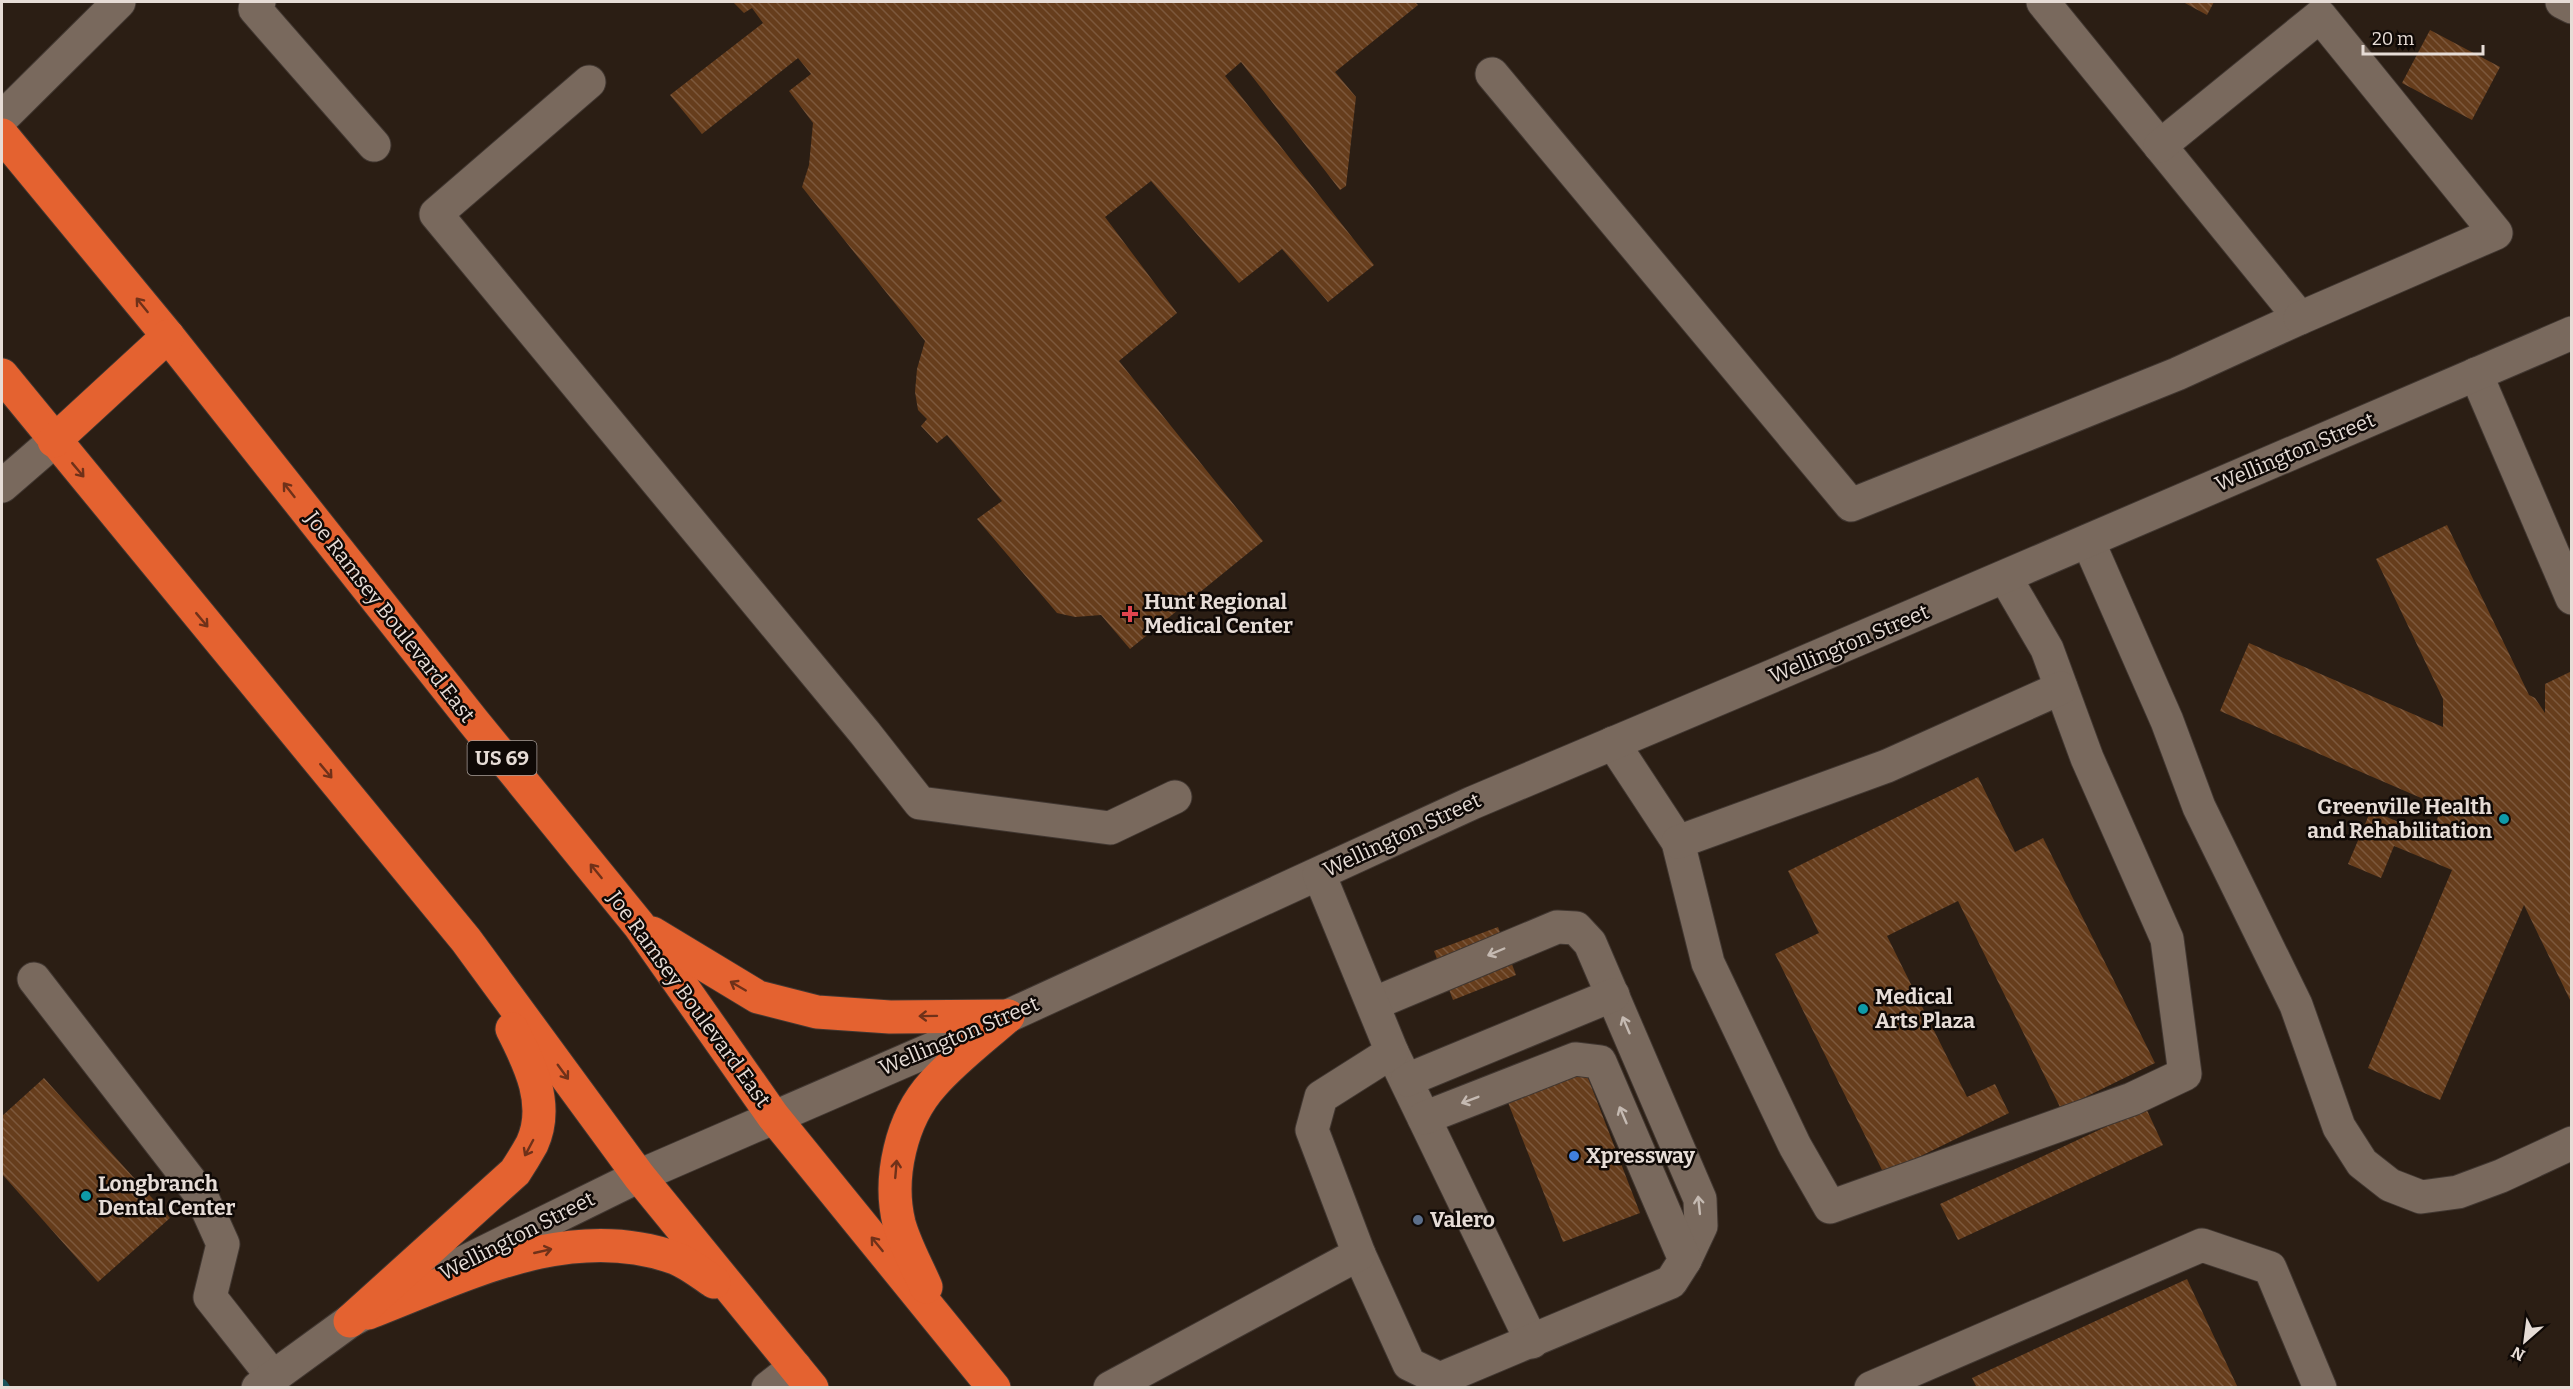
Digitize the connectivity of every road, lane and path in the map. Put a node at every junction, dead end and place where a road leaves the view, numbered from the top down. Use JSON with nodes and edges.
{"nodes":[{"id":1,"x":119,"y":2,"type":"edge"},
{"id":2,"x":259,"y":2,"type":"edge"},
{"id":3,"x":2043,"y":2,"type":"edge"},
{"id":4,"x":2562,"y":2,"type":"edge"},
{"id":5,"x":2571,"y":7,"type":"edge"},
{"id":6,"x":1492,"y":74,"type":"dead end"},
{"id":7,"x":589,"y":82,"type":"dead end"},
{"id":8,"x":2,"y":118,"type":"edge"},
{"id":9,"x":2,"y":135,"type":"edge"},
{"id":10,"x":374,"y":145,"type":"dead end"},
{"id":11,"x":2160,"y":146,"type":"junction"},
{"id":12,"x":2300,"y":318,"type":"junction"},
{"id":13,"x":2571,"y":333,"type":"edge"},
{"id":14,"x":168,"y":336,"type":"junction"},
{"id":15,"x":2476,"y":374,"type":"junction"},
{"id":16,"x":2,"y":375,"type":"edge"},
{"id":17,"x":54,"y":441,"type":"junction"},
{"id":18,"x":2,"y":486,"type":"edge"},
{"id":19,"x":2088,"y":541,"type":"junction"},
{"id":20,"x":2005,"y":577,"type":"junction"},
{"id":21,"x":2571,"y":598,"type":"edge"},
{"id":22,"x":2061,"y":688,"type":"junction"},
{"id":23,"x":1613,"y":743,"type":"junction"},
{"id":24,"x":1175,"y":797,"type":"dead end"},
{"id":25,"x":1678,"y":842,"type":"junction"},
{"id":26,"x":1319,"y":874,"type":"junction"},
{"id":27,"x":639,"y":925,"type":"junction"},
{"id":28,"x":466,"y":940,"type":"junction"},
{"id":29,"x":34,"y":980,"type":"dead end"},
{"id":30,"x":1613,"y":994,"type":"junction"},
{"id":31,"x":1373,"y":1004,"type":"junction"},
{"id":32,"x":1008,"y":1016,"type":"junction"},
{"id":33,"x":1400,"y":1066,"type":"junction"},
{"id":34,"x":773,"y":1116,"type":"junction"},
{"id":35,"x":1424,"y":1118,"type":"junction"},
{"id":36,"x":2571,"y":1143,"type":"edge"},
{"id":37,"x":639,"y":1176,"type":"junction"},
{"id":38,"x":1359,"y":1254,"type":"junction"},
{"id":39,"x":1678,"y":1271,"type":"junction"},
{"id":40,"x":735,"y":1295,"type":"junction"},
{"id":41,"x":350,"y":1321,"type":"junction"},
{"id":42,"x":941,"y":1324,"type":"junction"},
{"id":43,"x":1532,"y":1342,"type":"junction"},
{"id":44,"x":803,"y":1377,"type":"edge"},
{"id":45,"x":266,"y":1382,"type":"edge"},
{"id":46,"x":1875,"y":1387,"type":"edge"},
{"id":47,"x":768,"y":1388,"type":"edge"},
{"id":48,"x":994,"y":1388,"type":"edge"},
{"id":49,"x":1110,"y":1388,"type":"edge"},
{"id":50,"x":2320,"y":1388,"type":"edge"}],
"edges":[{"from":1,"to":8,"type":"street"},
{"from":2,"to":10,"type":"street"},
{"from":3,"to":11,"type":"street"},
{"from":4,"to":5,"type":"street"},
{"from":6,"to":12,"type":"street"},
{"from":7,"to":24,"type":"street"},
{"from":14,"to":9,"type":"highway","name":"Joe Ramsey Boulevard East","number":"US 69","one_way":true},
{"from":11,"to":12,"type":"street"},
{"from":11,"to":12,"type":"street"},
{"from":13,"to":15,"type":"street","name":"Wellington Street"},
{"from":14,"to":17,"type":"highway"},
{"from":27,"to":14,"type":"highway","name":"Joe Ramsey Boulevard East","number":"US 69","one_way":true},
{"from":15,"to":19,"type":"street","name":"Wellington Street"},
{"from":15,"to":21,"type":"street"},
{"from":16,"to":17,"type":"highway"},
{"from":17,"to":18,"type":"street"},
{"from":17,"to":28,"type":"highway","one_way":true},
{"from":19,"to":20,"type":"street","name":"Wellington Street"},
{"from":19,"to":36,"type":"street"},
{"from":20,"to":22,"type":"street"},
{"from":20,"to":23,"type":"street","name":"Wellington Street"},
{"from":22,"to":25,"type":"street"},
{"from":22,"to":25,"type":"street"},
{"from":23,"to":25,"type":"street"},
{"from":23,"to":26,"type":"street","name":"Wellington Street"},
{"from":26,"to":31,"type":"street"},
{"from":26,"to":32,"type":"street","name":"Wellington Street"},
{"from":32,"to":27,"type":"highway","one_way":true},
{"from":27,"to":34,"type":"highway","name":"Joe Ramsey Boulevard East","number":"US 69"},
{"from":28,"to":37,"type":"highway","one_way":true},
{"from":28,"to":41,"type":"highway","one_way":true},
{"from":29,"to":45,"type":"street"},
{"from":30,"to":31,"type":"street","one_way":true},
{"from":30,"to":33,"type":"street"},
{"from":39,"to":30,"type":"street","one_way":true},
{"from":31,"to":33,"type":"street"},
{"from":32,"to":34,"type":"street","name":"Wellington Street"},
{"from":42,"to":32,"type":"highway","one_way":true},
{"from":33,"to":35,"type":"street"},
{"from":33,"to":38,"type":"street"},
{"from":34,"to":37,"type":"street","name":"Wellington Street"},
{"from":42,"to":34,"type":"highway","name":"Joe Ramsey Boulevard East","number":"US 69","one_way":true},
{"from":39,"to":35,"type":"street","one_way":true},
{"from":35,"to":43,"type":"street"},
{"from":37,"to":40,"type":"highway"},
{"from":37,"to":41,"type":"street","name":"Wellington Street"},
{"from":38,"to":43,"type":"street"},
{"from":38,"to":49,"type":"street"},
{"from":39,"to":43,"type":"street"},
{"from":41,"to":40,"type":"highway","one_way":true},
{"from":40,"to":44,"type":"highway"},
{"from":41,"to":45,"type":"street","name":"Wellington Street"},
{"from":42,"to":48,"type":"highway","name":"Joe Ramsey Boulevard East","number":"US 69"},
{"from":44,"to":47,"type":"street"},
{"from":46,"to":50,"type":"street"}]}
